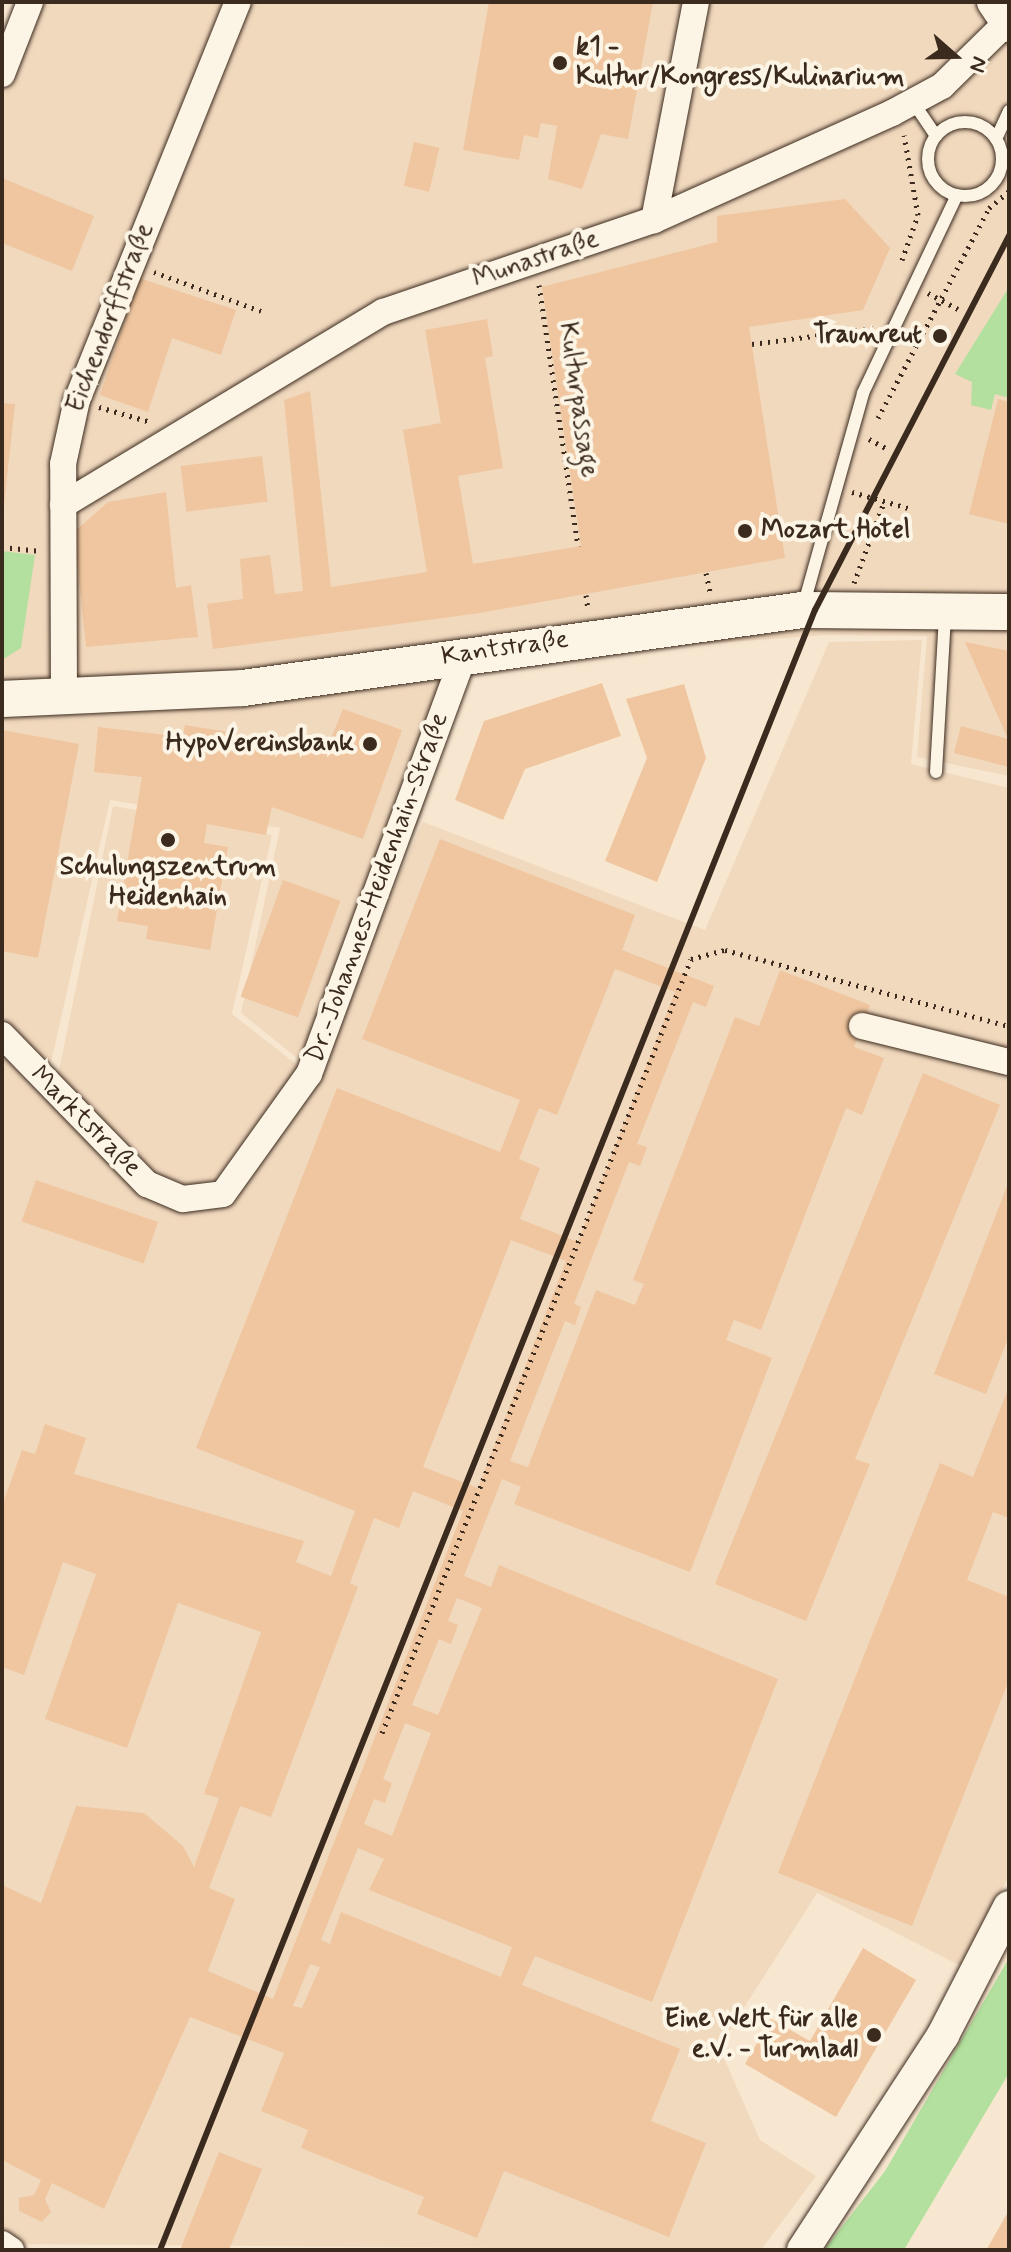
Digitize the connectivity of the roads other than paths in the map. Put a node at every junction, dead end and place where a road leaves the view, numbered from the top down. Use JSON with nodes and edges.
{"nodes":[{"id":1,"x":30,"y":2,"type":"edge"},
{"id":2,"x":238,"y":2,"type":"edge"},
{"id":3,"x":696,"y":2,"type":"edge"},
{"id":4,"x":1003,"y":17,"type":"edge"},
{"id":5,"x":2,"y":74,"type":"edge"},
{"id":6,"x":902,"y":107,"type":"junction"},
{"id":7,"x":1009,"y":111,"type":"edge"},
{"id":8,"x":936,"y":136,"type":"junction"},
{"id":9,"x":996,"y":139,"type":"junction"},
{"id":10,"x":957,"y":195,"type":"junction"},
{"id":11,"x":654,"y":220,"type":"junction"},
{"id":12,"x":63,"y":505,"type":"junction"},
{"id":13,"x":946,"y":606,"type":"junction"},
{"id":14,"x":802,"y":610,"type":"junction"},
{"id":15,"x":1009,"y":612,"type":"edge"},
{"id":16,"x":464,"y":654,"type":"junction"},
{"id":17,"x":2,"y":699,"type":"edge"},
{"id":18,"x":64,"y":699,"type":"junction"},
{"id":19,"x":936,"y":772,"type":"dead end"},
{"id":20,"x":862,"y":1026,"type":"dead end"},
{"id":21,"x":2,"y":1035,"type":"edge"},
{"id":22,"x":1009,"y":1062,"type":"edge"},
{"id":23,"x":223,"y":1194,"type":"joint"},
{"id":24,"x":1009,"y":1907,"type":"edge"},
{"id":25,"x":2,"y":2244,"type":"edge"},
{"id":26,"x":11,"y":2250,"type":"edge"},
{"id":27,"x":803,"y":2250,"type":"edge"}],
"edges":[{"from":1,"to":5,"type":"street"},
{"from":2,"to":12,"type":"street","name":"Eichendorffstraße"},
{"from":3,"to":11,"type":"street"},
{"from":4,"to":6,"type":"street","name":"Munastraße"},
{"from":6,"to":8,"type":"lane"},
{"from":6,"to":11,"type":"street","name":"Munastraße"},
{"from":7,"to":9,"type":"lane"},
{"from":8,"to":9,"type":"lane"},
{"from":8,"to":10,"type":"lane"},
{"from":9,"to":10,"type":"lane"},
{"from":10,"to":14,"type":"lane"},
{"from":11,"to":12,"type":"street","name":"Munastraße"},
{"from":12,"to":18,"type":"street","name":"Eichendorffstraße"},
{"from":13,"to":14,"type":"main road","name":"Kantstraße"},
{"from":13,"to":15,"type":"main road","name":"Kantstraße"},
{"from":13,"to":19,"type":"lane"},
{"from":14,"to":16,"type":"main road","name":"Kantstraße"},
{"from":16,"to":18,"type":"main road","name":"Kantstraße"},
{"from":16,"to":23,"type":"street","name":"Dr.-Johannes-Heidenhain-Straße"},
{"from":17,"to":18,"type":"main road","name":"Kantstraße"},
{"from":20,"to":22,"type":"street"},
{"from":21,"to":23,"type":"street","name":"Marktstraße"},
{"from":24,"to":27,"type":"street"},
{"from":25,"to":26,"type":"street"}]}
